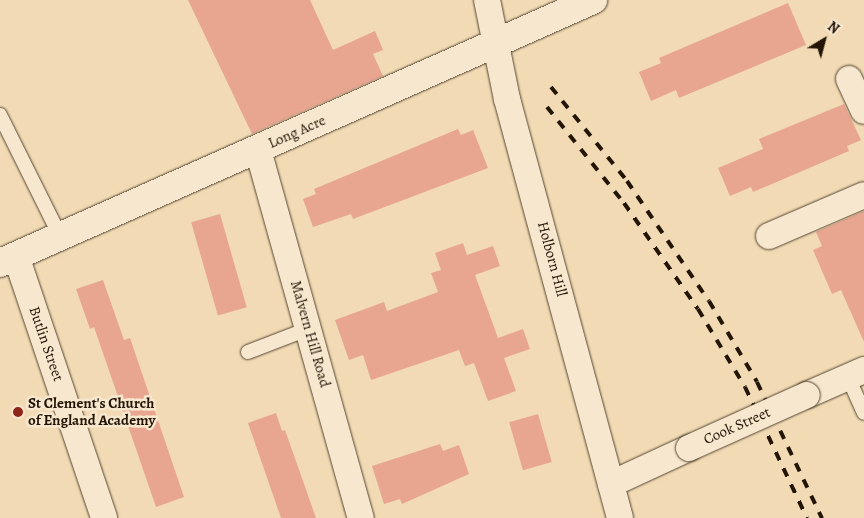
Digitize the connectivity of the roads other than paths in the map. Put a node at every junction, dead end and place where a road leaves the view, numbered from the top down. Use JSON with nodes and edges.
{"nodes":[{"id":1,"x":487,"y":0,"type":"edge"},
{"id":2,"x":593,"y":0,"type":"edge"},
{"id":3,"x":495,"y":42,"type":"junction"},
{"id":4,"x":849,"y":79,"type":"dead end"},
{"id":5,"x":864,"y":111,"type":"edge"},
{"id":6,"x":0,"y":115,"type":"edge"},
{"id":7,"x":258,"y":150,"type":"junction"},
{"id":8,"x":864,"y":195,"type":"edge"},
{"id":9,"x":60,"y":236,"type":"junction"},
{"id":10,"x":769,"y":236,"type":"dead end"},
{"id":11,"x":8,"y":260,"type":"edge"},
{"id":12,"x":308,"y":329,"type":"junction"},
{"id":13,"x":248,"y":352,"type":"dead end"},
{"id":14,"x":856,"y":373,"type":"edge"},
{"id":15,"x":864,"y":413,"type":"edge"},
{"id":16,"x":611,"y":484,"type":"junction"},
{"id":17,"x":104,"y":518,"type":"edge"},
{"id":18,"x":361,"y":518,"type":"edge"},
{"id":19,"x":620,"y":518,"type":"edge"}],
"edges":[{"from":1,"to":3,"type":"street","name":"Holborn Hill"},
{"from":2,"to":3,"type":"street","name":"Long Acre"},
{"from":3,"to":7,"type":"street","name":"Long Acre"},
{"from":3,"to":16,"type":"street","name":"Holborn Hill"},
{"from":4,"to":5,"type":"street"},
{"from":6,"to":9,"type":"lane"},
{"from":7,"to":9,"type":"street","name":"Long Acre"},
{"from":7,"to":12,"type":"street","name":"Malvern Hill Road"},
{"from":8,"to":10,"type":"street"},
{"from":9,"to":11,"type":"street","name":"Long Acre"},
{"from":11,"to":17,"type":"street","name":"Butlin Street"},
{"from":12,"to":13,"type":"lane"},
{"from":12,"to":18,"type":"street","name":"Malvern Hill Road"},
{"from":14,"to":15,"type":"lane"},
{"from":14,"to":16,"type":"street","name":"Cook Street","bridge":true},
{"from":16,"to":19,"type":"street","name":"Holborn Hill"}]}
